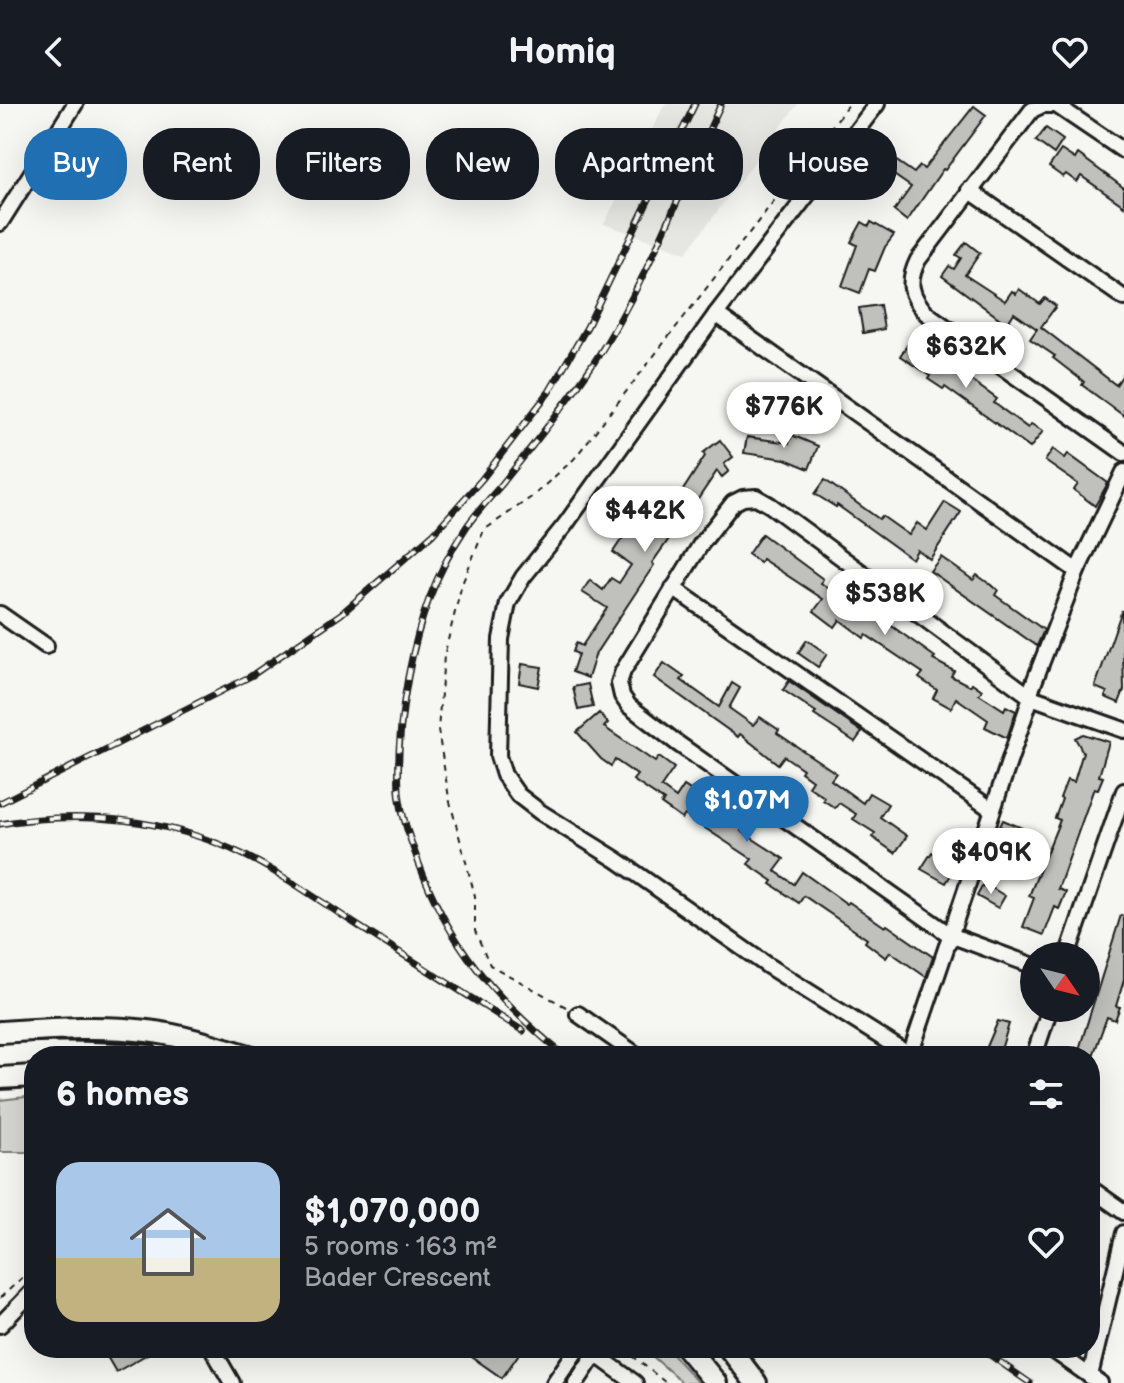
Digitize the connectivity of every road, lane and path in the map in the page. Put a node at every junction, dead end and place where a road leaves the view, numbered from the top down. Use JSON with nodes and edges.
{"nodes":[{"id":1,"x":75,"y":104,"type":"edge"},
{"id":2,"x":849,"y":104,"type":"edge"},
{"id":3,"x":877,"y":104,"type":"edge"},
{"id":4,"x":1124,"y":151,"type":"edge"},
{"id":5,"x":969,"y":190,"type":"junction"},
{"id":6,"x":0,"y":223,"type":"edge"},
{"id":7,"x":1124,"y":298,"type":"edge"},
{"id":8,"x":716,"y":314,"type":"junction"},
{"id":9,"x":1124,"y":453,"type":"edge"},
{"id":10,"x":1124,"y":472,"type":"edge"},
{"id":11,"x":1077,"y":571,"type":"junction"},
{"id":12,"x":673,"y":588,"type":"junction"},
{"id":13,"x":0,"y":614,"type":"edge"},
{"id":14,"x":46,"y":646,"type":"dead end"},
{"id":15,"x":1030,"y":696,"type":"junction"},
{"id":16,"x":1124,"y":730,"type":"edge"},
{"id":17,"x":1124,"y":791,"type":"edge"},
{"id":18,"x":991,"y":809,"type":"junction"},
{"id":19,"x":950,"y":935,"type":"junction"},
{"id":20,"x":1072,"y":942,"type":"edge"},
{"id":21,"x":1020,"y":961,"type":"edge"},
{"id":22,"x":578,"y":1014,"type":"joint"},
{"id":23,"x":1045,"y":1022,"type":"edge"},
{"id":24,"x":0,"y":1032,"type":"edge"},
{"id":25,"x":209,"y":1046,"type":"edge"},
{"id":26,"x":624,"y":1046,"type":"edge"},
{"id":27,"x":894,"y":1046,"type":"edge"},
{"id":28,"x":913,"y":1046,"type":"edge"},
{"id":29,"x":1037,"y":1046,"type":"edge"},
{"id":30,"x":24,"y":1054,"type":"edge"},
{"id":31,"x":0,"y":1055,"type":"edge"},
{"id":32,"x":24,"y":1077,"type":"edge"},
{"id":33,"x":0,"y":1078,"type":"edge"},
{"id":34,"x":1100,"y":1195,"type":"edge"},
{"id":35,"x":1124,"y":1212,"type":"edge"},
{"id":36,"x":1124,"y":1233,"type":"edge"},
{"id":37,"x":24,"y":1276,"type":"edge"},
{"id":38,"x":0,"y":1298,"type":"edge"},
{"id":39,"x":24,"y":1300,"type":"edge"},
{"id":40,"x":0,"y":1325,"type":"edge"},
{"id":41,"x":1100,"y":1355,"type":"edge"},
{"id":42,"x":218,"y":1358,"type":"edge"},
{"id":43,"x":571,"y":1358,"type":"edge"},
{"id":44,"x":588,"y":1358,"type":"edge"},
{"id":45,"x":601,"y":1358,"type":"edge"},
{"id":46,"x":635,"y":1358,"type":"edge"},
{"id":47,"x":695,"y":1358,"type":"edge"},
{"id":48,"x":737,"y":1358,"type":"edge"},
{"id":49,"x":1064,"y":1358,"type":"edge"},
{"id":50,"x":1099,"y":1358,"type":"edge"},
{"id":51,"x":1095,"y":1380,"type":"edge"},
{"id":52,"x":232,"y":1383,"type":"edge"},
{"id":53,"x":554,"y":1383,"type":"edge"},
{"id":54,"x":576,"y":1383,"type":"edge"},
{"id":55,"x":635,"y":1383,"type":"edge"},
{"id":56,"x":666,"y":1383,"type":"edge"},
{"id":57,"x":716,"y":1383,"type":"edge"},
{"id":58,"x":756,"y":1383,"type":"edge"}],
"edges":[{"from":1,"to":6,"type":"street"},
{"from":2,"to":22,"type":"path"},
{"from":3,"to":8,"type":"street"},
{"from":4,"to":5,"type":"street"},
{"from":5,"to":7,"type":"street"},
{"from":5,"to":9,"type":"street"},
{"from":8,"to":11,"type":"street"},
{"from":8,"to":27,"type":"street"},
{"from":10,"to":11,"type":"street"},
{"from":11,"to":15,"type":"street"},
{"from":12,"to":15,"type":"street"},
{"from":12,"to":18,"type":"street"},
{"from":12,"to":19,"type":"street"},
{"from":13,"to":14,"type":"street"},
{"from":15,"to":16,"type":"street"},
{"from":15,"to":18,"type":"street"},
{"from":17,"to":20,"type":"street"},
{"from":18,"to":19,"type":"street"},
{"from":19,"to":21,"type":"street"},
{"from":19,"to":28,"type":"street"},
{"from":22,"to":26,"type":"street"},
{"from":23,"to":29,"type":"street"},
{"from":24,"to":25,"type":"highway"},
{"from":30,"to":31,"type":"highway"},
{"from":32,"to":33,"type":"highway"},
{"from":34,"to":35,"type":"street"},
{"from":36,"to":41,"type":"street"},
{"from":37,"to":38,"type":"path"},
{"from":39,"to":40,"type":"street"},
{"from":42,"to":52,"type":"street"},
{"from":43,"to":53,"type":"street"},
{"from":44,"to":54,"type":"street"},
{"from":45,"to":55,"type":"street"},
{"from":46,"to":56,"type":"path"},
{"from":47,"to":57,"type":"highway"},
{"from":48,"to":58,"type":"highway"},
{"from":49,"to":51,"type":"street"},
{"from":50,"to":51,"type":"street"}]}
